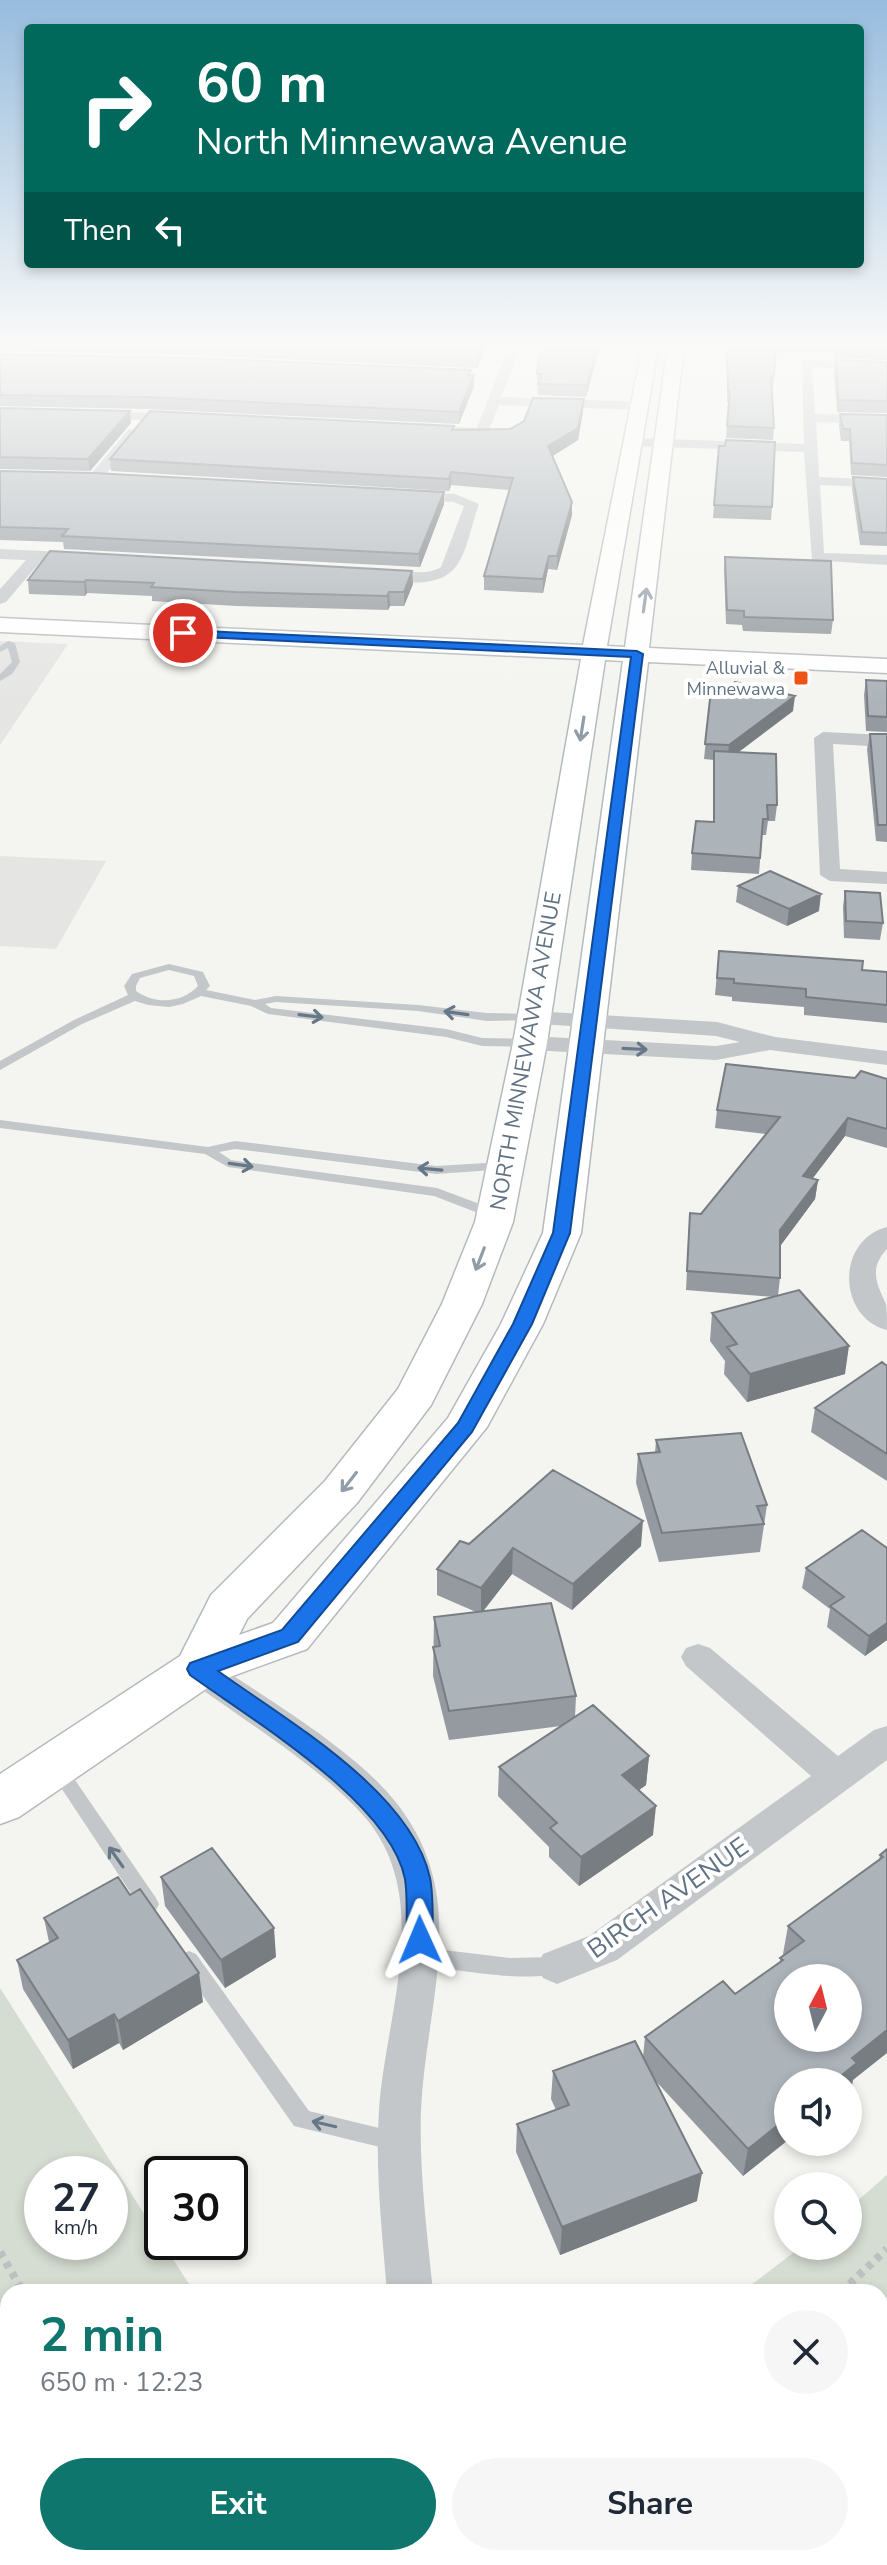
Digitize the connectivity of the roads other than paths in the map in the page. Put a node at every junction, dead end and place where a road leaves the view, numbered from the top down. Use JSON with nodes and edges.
{"nodes":[{"id":1,"x":112,"y":466,"type":"edge"},
{"id":2,"x":644,"y":466,"type":"edge"},
{"id":3,"x":649,"y":466,"type":"edge"},
{"id":4,"x":811,"y":466,"type":"edge"},
{"id":5,"x":79,"y":478,"type":"edge"},
{"id":6,"x":812,"y":481,"type":"junction"},
{"id":7,"x":887,"y":484,"type":"edge"},
{"id":8,"x":395,"y":495,"type":"edge"},
{"id":9,"x":7,"y":554,"type":"edge"},
{"id":10,"x":38,"y":555,"type":"junction"},
{"id":11,"x":108,"y":559,"type":"edge"},
{"id":12,"x":887,"y":560,"type":"edge"},
{"id":13,"x":0,"y":570,"type":"edge"},
{"id":14,"x":364,"y":574,"type":"edge"},
{"id":15,"x":0,"y":599,"type":"edge"},
{"id":16,"x":7,"y":637,"type":"edge"},
{"id":17,"x":594,"y":652,"type":"junction"},
{"id":18,"x":637,"y":654,"type":"junction"},
{"id":19,"x":887,"y":666,"type":"edge"},
{"id":20,"x":0,"y":678,"type":"edge"},
{"id":21,"x":887,"y":741,"type":"edge"},
{"id":22,"x":887,"y":878,"type":"edge"},
{"id":23,"x":199,"y":992,"type":"junction"},
{"id":24,"x":136,"y":996,"type":"junction"},
{"id":25,"x":255,"y":1003,"type":"junction"},
{"id":26,"x":392,"y":1006,"type":"junction"},
{"id":27,"x":385,"y":1025,"type":"junction"},
{"id":28,"x":532,"y":1030,"type":"junction"},
{"id":29,"x":589,"y":1034,"type":"junction"},
{"id":30,"x":887,"y":1058,"type":"edge"},
{"id":31,"x":0,"y":1066,"type":"edge"},
{"id":32,"x":0,"y":1124,"type":"edge"},
{"id":33,"x":208,"y":1151,"type":"junction"},
{"id":34,"x":507,"y":1166,"type":"junction"},
{"id":35,"x":496,"y":1215,"type":"junction"},
{"id":36,"x":887,"y":1235,"type":"edge"},
{"id":37,"x":887,"y":1321,"type":"edge"},
{"id":38,"x":698,"y":1657,"type":"dead end"},
{"id":39,"x":198,"y":1669,"type":"junction"},
{"id":40,"x":887,"y":1740,"type":"edge"},
{"id":41,"x":55,"y":1766,"type":"junction"},
{"id":42,"x":838,"y":1778,"type":"junction"},
{"id":43,"x":2,"y":1797,"type":"edge"},
{"id":44,"x":158,"y":1916,"type":"edge"},
{"id":45,"x":176,"y":1942,"type":"edge"},
{"id":46,"x":419,"y":1956,"type":"junction"},
{"id":47,"x":557,"y":1966,"type":"joint"},
{"id":48,"x":400,"y":2142,"type":"junction"},
{"id":49,"x":409,"y":2284,"type":"edge"}],
"edges":[{"from":1,"to":5,"type":"street"},
{"from":2,"to":17,"type":"main road","name":"NORTH MINNEWAWA AVENUE"},
{"from":18,"to":3,"type":"main road","name":"NORTH MINNEWAWA AVENUE","one_way":true},
{"from":4,"to":6,"type":"street"},
{"from":6,"to":7,"type":"street"},
{"from":6,"to":12,"type":"street"},
{"from":8,"to":14,"type":"street"},
{"from":9,"to":10,"type":"street"},
{"from":9,"to":13,"type":"street"},
{"from":10,"to":11,"type":"street"},
{"from":10,"to":15,"type":"street"},
{"from":16,"to":17,"type":"main road"},
{"from":16,"to":20,"type":"lane"},
{"from":17,"to":18,"type":"main road"},
{"from":17,"to":28,"type":"main road","name":"NORTH MINNEWAWA AVENUE","one_way":true},
{"from":18,"to":19,"type":"main road"},
{"from":18,"to":29,"type":"main road","name":"NORTH MINNEWAWA AVENUE"},
{"from":21,"to":22,"type":"street"},
{"from":23,"to":24,"type":"lane"},
{"from":23,"to":24,"type":"lane"},
{"from":23,"to":25,"type":"lane"},
{"from":24,"to":31,"type":"lane"},
{"from":25,"to":26,"type":"lane"},
{"from":25,"to":27,"type":"lane","one_way":true},
{"from":26,"to":27,"type":"lane"},
{"from":28,"to":26,"type":"lane","one_way":true},
{"from":27,"to":28,"type":"lane"},
{"from":28,"to":29,"type":"street"},
{"from":28,"to":34,"type":"main road","name":"NORTH MINNEWAWA AVENUE"},
{"from":29,"to":30,"type":"street"},
{"from":29,"to":39,"type":"main road","name":"NORTH MINNEWAWA AVENUE"},
{"from":32,"to":33,"type":"lane"},
{"from":34,"to":33,"type":"lane","one_way":true},
{"from":33,"to":35,"type":"lane","one_way":true},
{"from":34,"to":35,"type":"main road","name":"NORTH MINNEWAWA AVENUE"},
{"from":35,"to":39,"type":"main road","name":"NORTH MINNEWAWA AVENUE","one_way":true},
{"from":36,"to":37,"type":"street"},
{"from":38,"to":42,"type":"street"},
{"from":39,"to":41,"type":"main road"},
{"from":39,"to":46,"type":"street"},
{"from":40,"to":42,"type":"street","name":"BIRCH AVENUE"},
{"from":41,"to":43,"type":"main road"},
{"from":44,"to":41,"type":"lane","one_way":true},
{"from":42,"to":47,"type":"street","name":"BIRCH AVENUE"},
{"from":48,"to":45,"type":"lane","one_way":true},
{"from":46,"to":47,"type":"lane","name":"BIRCH AVENUE"},
{"from":46,"to":48,"type":"street"},
{"from":48,"to":49,"type":"street"}]}
